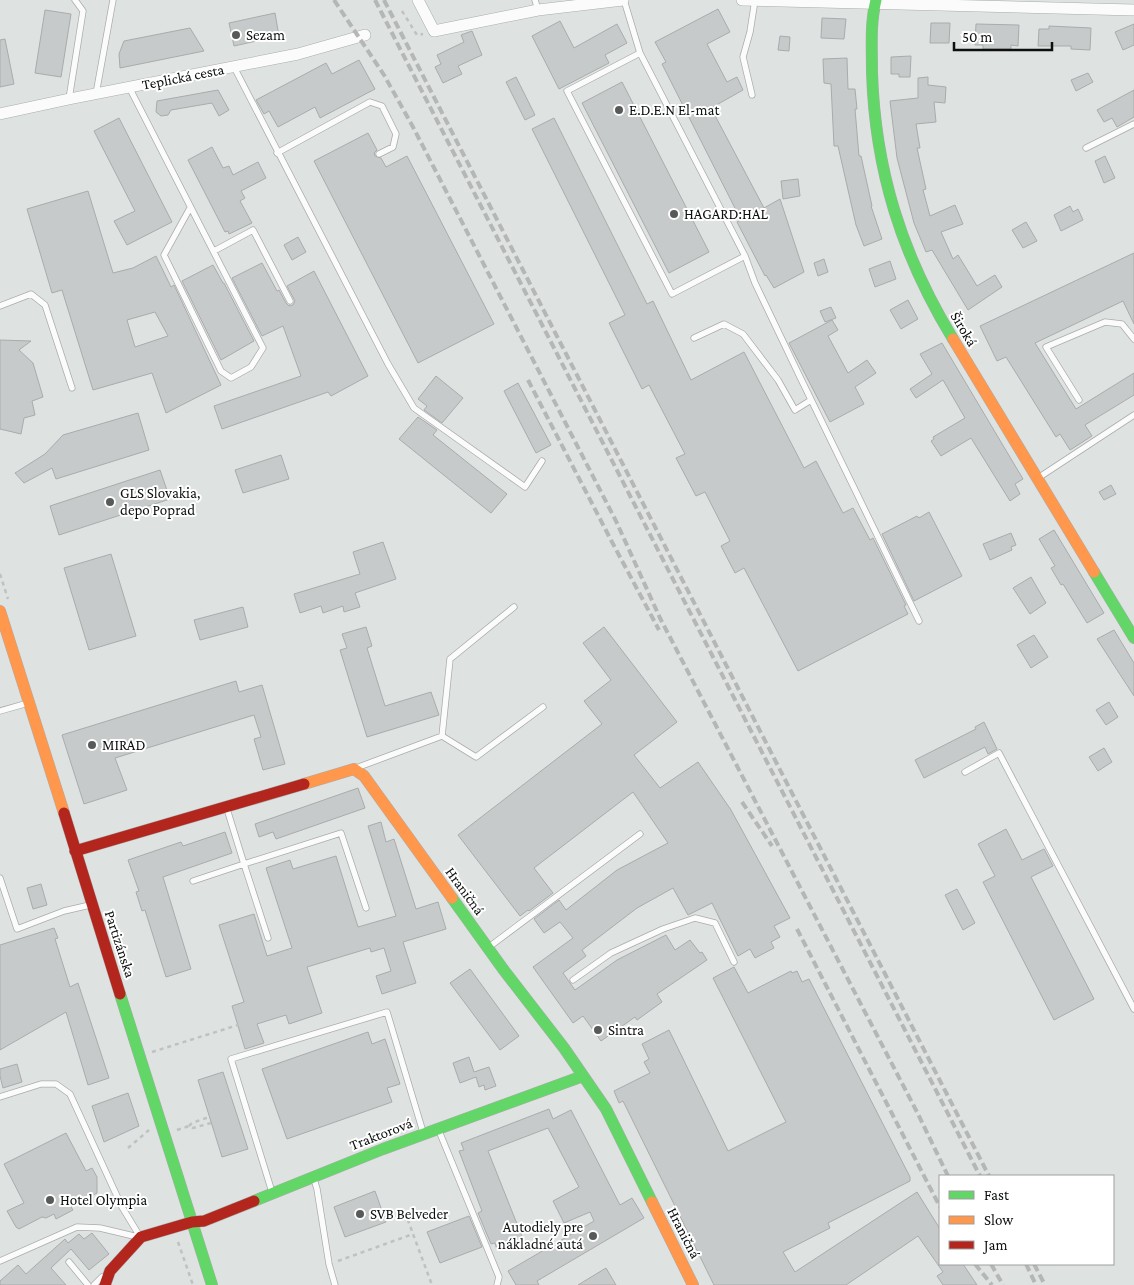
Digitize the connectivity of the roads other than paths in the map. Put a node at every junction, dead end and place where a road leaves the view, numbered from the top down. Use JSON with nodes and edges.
{"nodes":[{"id":1,"x":75,"y":0,"type":"edge"},
{"id":2,"x":113,"y":0,"type":"edge"},
{"id":3,"x":418,"y":0,"type":"edge"},
{"id":4,"x":624,"y":0,"type":"edge"},
{"id":5,"x":742,"y":0,"type":"edge"},
{"id":6,"x":755,"y":0,"type":"edge"},
{"id":7,"x":578,"y":2,"type":"edge"},
{"id":8,"x":876,"y":2,"type":"edge"},
{"id":9,"x":537,"y":5,"type":"edge"},
{"id":10,"x":1134,"y":10,"type":"edge"},
{"id":11,"x":365,"y":35,"type":"dead end"},
{"id":12,"x":640,"y":53,"type":"junction"},
{"id":13,"x":234,"y":68,"type":"junction"},
{"id":14,"x":129,"y":87,"type":"junction"},
{"id":15,"x":96,"y":94,"type":"junction"},
{"id":16,"x":752,"y":95,"type":"dead end"},
{"id":17,"x":69,"y":99,"type":"junction"},
{"id":18,"x":0,"y":114,"type":"edge"},
{"id":19,"x":1134,"y":124,"type":"edge"},
{"id":20,"x":1086,"y":148,"type":"dead end"},
{"id":21,"x":277,"y":153,"type":"junction"},
{"id":22,"x":379,"y":154,"type":"dead end"},
{"id":23,"x":190,"y":208,"type":"junction"},
{"id":24,"x":214,"y":251,"type":"junction"},
{"id":25,"x":745,"y":256,"type":"junction"},
{"id":26,"x":290,"y":301,"type":"dead end"},
{"id":27,"x":0,"y":306,"type":"edge"},
{"id":28,"x":694,"y":338,"type":"dead end"},
{"id":29,"x":1134,"y":339,"type":"edge"},
{"id":30,"x":72,"y":388,"type":"dead end"},
{"id":31,"x":811,"y":400,"type":"junction"},
{"id":32,"x":1079,"y":400,"type":"dead end"},
{"id":33,"x":1134,"y":415,"type":"edge"},
{"id":34,"x":542,"y":461,"type":"dead end"},
{"id":35,"x":1038,"y":478,"type":"junction"},
{"id":36,"x":514,"y":607,"type":"dead end"},
{"id":37,"x":0,"y":612,"type":"edge"},
{"id":38,"x":919,"y":621,"type":"dead end"},
{"id":39,"x":1132,"y":631,"type":"edge"},
{"id":40,"x":28,"y":702,"type":"junction"},
{"id":41,"x":543,"y":707,"type":"dead end"},
{"id":42,"x":0,"y":711,"type":"edge"},
{"id":43,"x":442,"y":736,"type":"junction"},
{"id":44,"x":354,"y":769,"type":"junction"},
{"id":45,"x":964,"y":772,"type":"dead end"},
{"id":46,"x":226,"y":807,"type":"junction"},
{"id":47,"x":640,"y":834,"type":"dead end"},
{"id":48,"x":76,"y":851,"type":"junction"},
{"id":49,"x":244,"y":864,"type":"junction"},
{"id":50,"x":0,"y":878,"type":"edge"},
{"id":51,"x":193,"y":881,"type":"dead end"},
{"id":52,"x":92,"y":905,"type":"junction"},
{"id":53,"x":366,"y":908,"type":"dead end"},
{"id":54,"x":268,"y":938,"type":"dead end"},
{"id":55,"x":489,"y":947,"type":"junction"},
{"id":56,"x":734,"y":962,"type":"dead end"},
{"id":57,"x":573,"y":980,"type":"dead end"},
{"id":58,"x":1134,"y":1009,"type":"edge"},
{"id":59,"x":583,"y":1076,"type":"junction"},
{"id":60,"x":0,"y":1097,"type":"edge"},
{"id":61,"x":438,"y":1128,"type":"junction"},
{"id":62,"x":423,"y":1134,"type":"junction"},
{"id":63,"x":313,"y":1177,"type":"junction"},
{"id":64,"x":272,"y":1194,"type":"junction"},
{"id":65,"x":192,"y":1222,"type":"junction"},
{"id":66,"x":140,"y":1237,"type":"junction"},
{"id":67,"x":0,"y":1261,"type":"edge"},
{"id":68,"x":69,"y":1262,"type":"dead end"},
{"id":69,"x":110,"y":1271,"type":"junction"},
{"id":70,"x":88,"y":1285,"type":"edge"},
{"id":71,"x":94,"y":1285,"type":"edge"},
{"id":72,"x":105,"y":1285,"type":"edge"},
{"id":73,"x":212,"y":1285,"type":"edge"},
{"id":74,"x":335,"y":1285,"type":"edge"},
{"id":75,"x":497,"y":1285,"type":"edge"},
{"id":76,"x":693,"y":1285,"type":"edge"}],
"edges":[{"from":1,"to":17,"type":"lane"},
{"from":2,"to":15,"type":"lane"},
{"from":3,"to":9,"type":"street"},
{"from":4,"to":7,"type":"street"},
{"from":4,"to":12,"type":"lane"},
{"from":5,"to":6,"type":"street"},
{"from":6,"to":8,"type":"street"},
{"from":6,"to":16,"type":"lane"},
{"from":7,"to":9,"type":"street"},
{"from":8,"to":10,"type":"street"},
{"from":8,"to":35,"type":"street","name":"Široká"},
{"from":11,"to":13,"type":"street","name":"Teplická cesta"},
{"from":12,"to":25,"type":"lane"},
{"from":12,"to":25,"type":"lane"},
{"from":13,"to":14,"type":"street","name":"Teplická cesta"},
{"from":13,"to":21,"type":"lane"},
{"from":14,"to":15,"type":"street","name":"Teplická cesta"},
{"from":14,"to":23,"type":"lane"},
{"from":15,"to":17,"type":"street","name":"Teplická cesta"},
{"from":17,"to":18,"type":"street","name":"Teplická cesta"},
{"from":19,"to":20,"type":"lane"},
{"from":21,"to":22,"type":"lane"},
{"from":21,"to":34,"type":"lane"},
{"from":23,"to":24,"type":"lane"},
{"from":23,"to":24,"type":"lane"},
{"from":24,"to":26,"type":"lane"},
{"from":25,"to":31,"type":"lane"},
{"from":27,"to":30,"type":"lane"},
{"from":28,"to":31,"type":"lane"},
{"from":29,"to":32,"type":"lane"},
{"from":31,"to":38,"type":"lane"},
{"from":33,"to":35,"type":"lane"},
{"from":35,"to":39,"type":"street","name":"Široká"},
{"from":36,"to":43,"type":"lane"},
{"from":37,"to":40,"type":"street","name":"Partizánska"},
{"from":40,"to":42,"type":"lane"},
{"from":40,"to":48,"type":"street","name":"Partizánska"},
{"from":41,"to":43,"type":"lane"},
{"from":43,"to":44,"type":"lane"},
{"from":44,"to":46,"type":"street"},
{"from":44,"to":55,"type":"street","name":"Hraničná"},
{"from":45,"to":58,"type":"lane"},
{"from":46,"to":48,"type":"street"},
{"from":46,"to":49,"type":"lane"},
{"from":47,"to":55,"type":"lane"},
{"from":48,"to":52,"type":"street","name":"Partizánska"},
{"from":49,"to":51,"type":"lane"},
{"from":49,"to":53,"type":"lane"},
{"from":49,"to":54,"type":"lane"},
{"from":50,"to":52,"type":"lane"},
{"from":52,"to":65,"type":"street","name":"Partizánska"},
{"from":55,"to":59,"type":"street","name":"Hraničná"},
{"from":56,"to":57,"type":"lane"},
{"from":59,"to":61,"type":"street","name":"Traktorová"},
{"from":59,"to":76,"type":"street","name":"Hraničná"},
{"from":60,"to":66,"type":"lane"},
{"from":61,"to":62,"type":"street","name":"Traktorová"},
{"from":61,"to":75,"type":"lane"},
{"from":62,"to":63,"type":"street","name":"Traktorová"},
{"from":62,"to":64,"type":"lane"},
{"from":63,"to":64,"type":"street","name":"Traktorová"},
{"from":63,"to":74,"type":"lane"},
{"from":64,"to":65,"type":"street","name":"Traktorová"},
{"from":65,"to":66,"type":"street","name":"Traktorová"},
{"from":65,"to":73,"type":"street","name":"Partizánska"},
{"from":66,"to":67,"type":"lane"},
{"from":66,"to":69,"type":"street"},
{"from":68,"to":70,"type":"lane"},
{"from":69,"to":71,"type":"lane"},
{"from":69,"to":72,"type":"street"}]}
